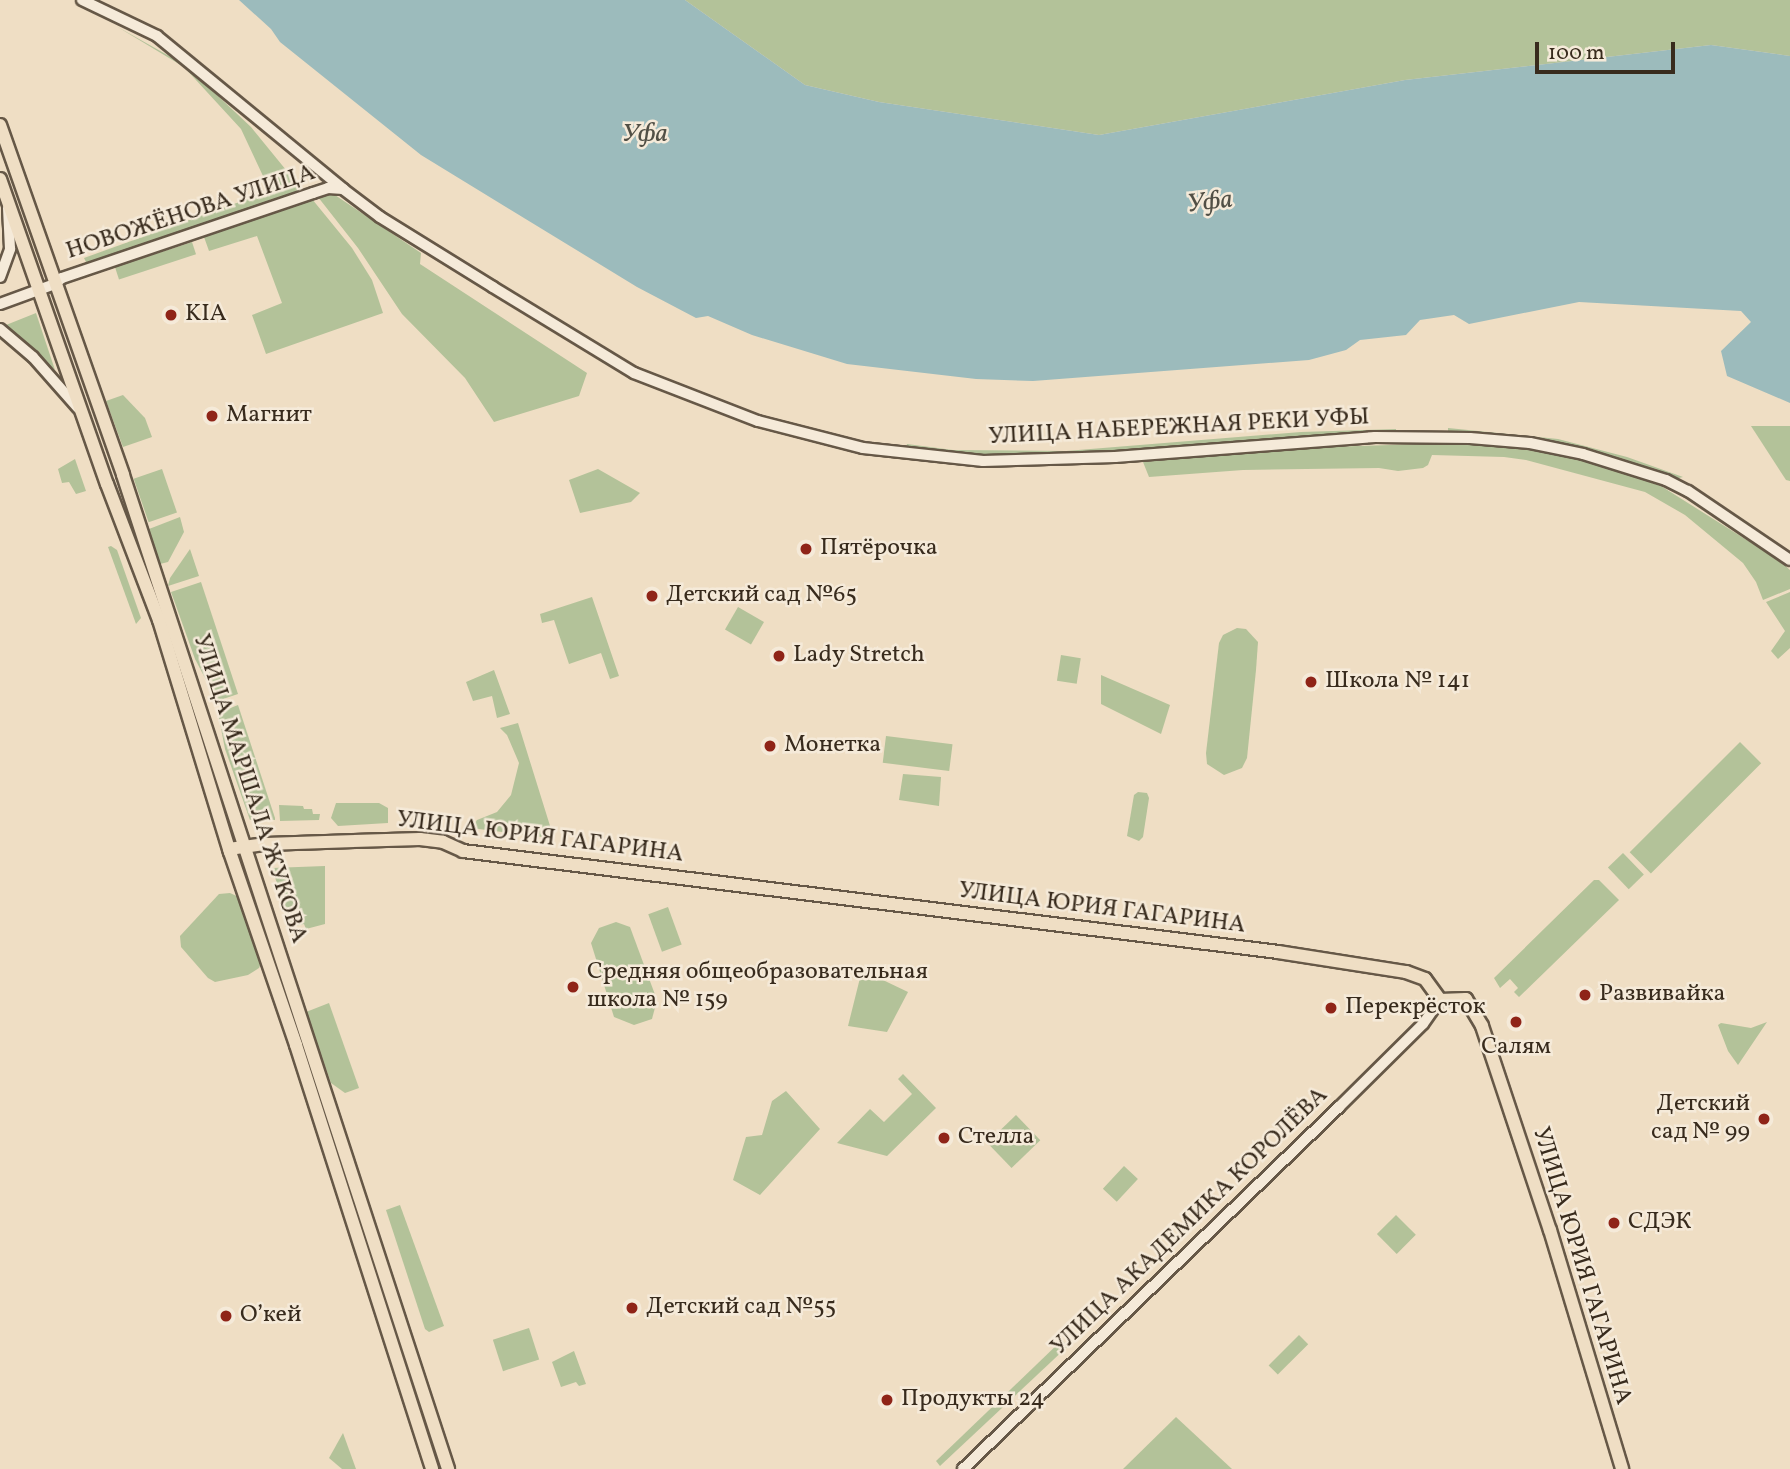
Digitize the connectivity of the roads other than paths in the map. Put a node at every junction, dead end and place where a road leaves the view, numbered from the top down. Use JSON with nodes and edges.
{"nodes":[{"id":1,"x":82,"y":0,"type":"edge"},
{"id":2,"x":0,"y":125,"type":"edge"},
{"id":3,"x":0,"y":179,"type":"edge"},
{"id":4,"x":343,"y":189,"type":"junction"},
{"id":5,"x":7,"y":200,"type":"junction"},
{"id":6,"x":0,"y":277,"type":"edge"},
{"id":7,"x":55,"y":284,"type":"junction"},
{"id":8,"x":38,"y":289,"type":"junction"},
{"id":9,"x":0,"y":304,"type":"edge"},
{"id":10,"x":0,"y":329,"type":"edge"},
{"id":11,"x":83,"y":414,"type":"junction"},
{"id":12,"x":1790,"y":560,"type":"edge"},
{"id":13,"x":245,"y":845,"type":"junction"},
{"id":14,"x":229,"y":849,"type":"junction"},
{"id":15,"x":1440,"y":1000,"type":"junction"},
{"id":16,"x":432,"y":1469,"type":"edge"},
{"id":17,"x":448,"y":1469,"type":"edge"},
{"id":18,"x":963,"y":1469,"type":"edge"},
{"id":19,"x":1622,"y":1469,"type":"edge"}],
"edges":[{"from":1,"to":4,"type":"street","name":"УЛИЦА НАБЕРЕЖНАЯ РЕКИ УФЫ"},
{"from":2,"to":7,"type":"main road","name":"УЛИЦА МАРШАЛА ЖУКОВА"},
{"from":3,"to":5,"type":"main road","name":"УЛИЦА МАРШАЛА ЖУКОВА"},
{"from":4,"to":7,"type":"street","name":"НОВОЖЁНОВА УЛИЦА"},
{"from":4,"to":12,"type":"street","name":"УЛИЦА НАБЕРЕЖНАЯ РЕКИ УФЫ"},
{"from":5,"to":6,"type":"street"},
{"from":5,"to":8,"type":"main road","name":"УЛИЦА МАРШАЛА ЖУКОВА"},
{"from":7,"to":8,"type":"street","name":"НОВОЖЁНОВА УЛИЦА"},
{"from":7,"to":13,"type":"main road","name":"УЛИЦА МАРШАЛА ЖУКОВА"},
{"from":8,"to":9,"type":"street","name":"НОВОЖЁНОВА УЛИЦА"},
{"from":8,"to":11,"type":"main road","name":"УЛИЦА МАРШАЛА ЖУКОВА"},
{"from":10,"to":11,"type":"street"},
{"from":11,"to":14,"type":"main road","name":"УЛИЦА МАРШАЛА ЖУКОВА"},
{"from":13,"to":14,"type":"main road","name":"УЛИЦА ЮРИЯ ГАГАРИНА"},
{"from":13,"to":15,"type":"main road","name":"УЛИЦА ЮРИЯ ГАГАРИНА"},
{"from":13,"to":17,"type":"main road","name":"УЛИЦА МАРШАЛА ЖУКОВА"},
{"from":14,"to":16,"type":"main road","name":"УЛИЦА МАРШАЛА ЖУКОВА"},
{"from":15,"to":18,"type":"street","name":"УЛИЦА АКАДЕМИКА КОРОЛЁВА"},
{"from":15,"to":19,"type":"main road","name":"УЛИЦА ЮРИЯ ГАГАРИНА"}]}
